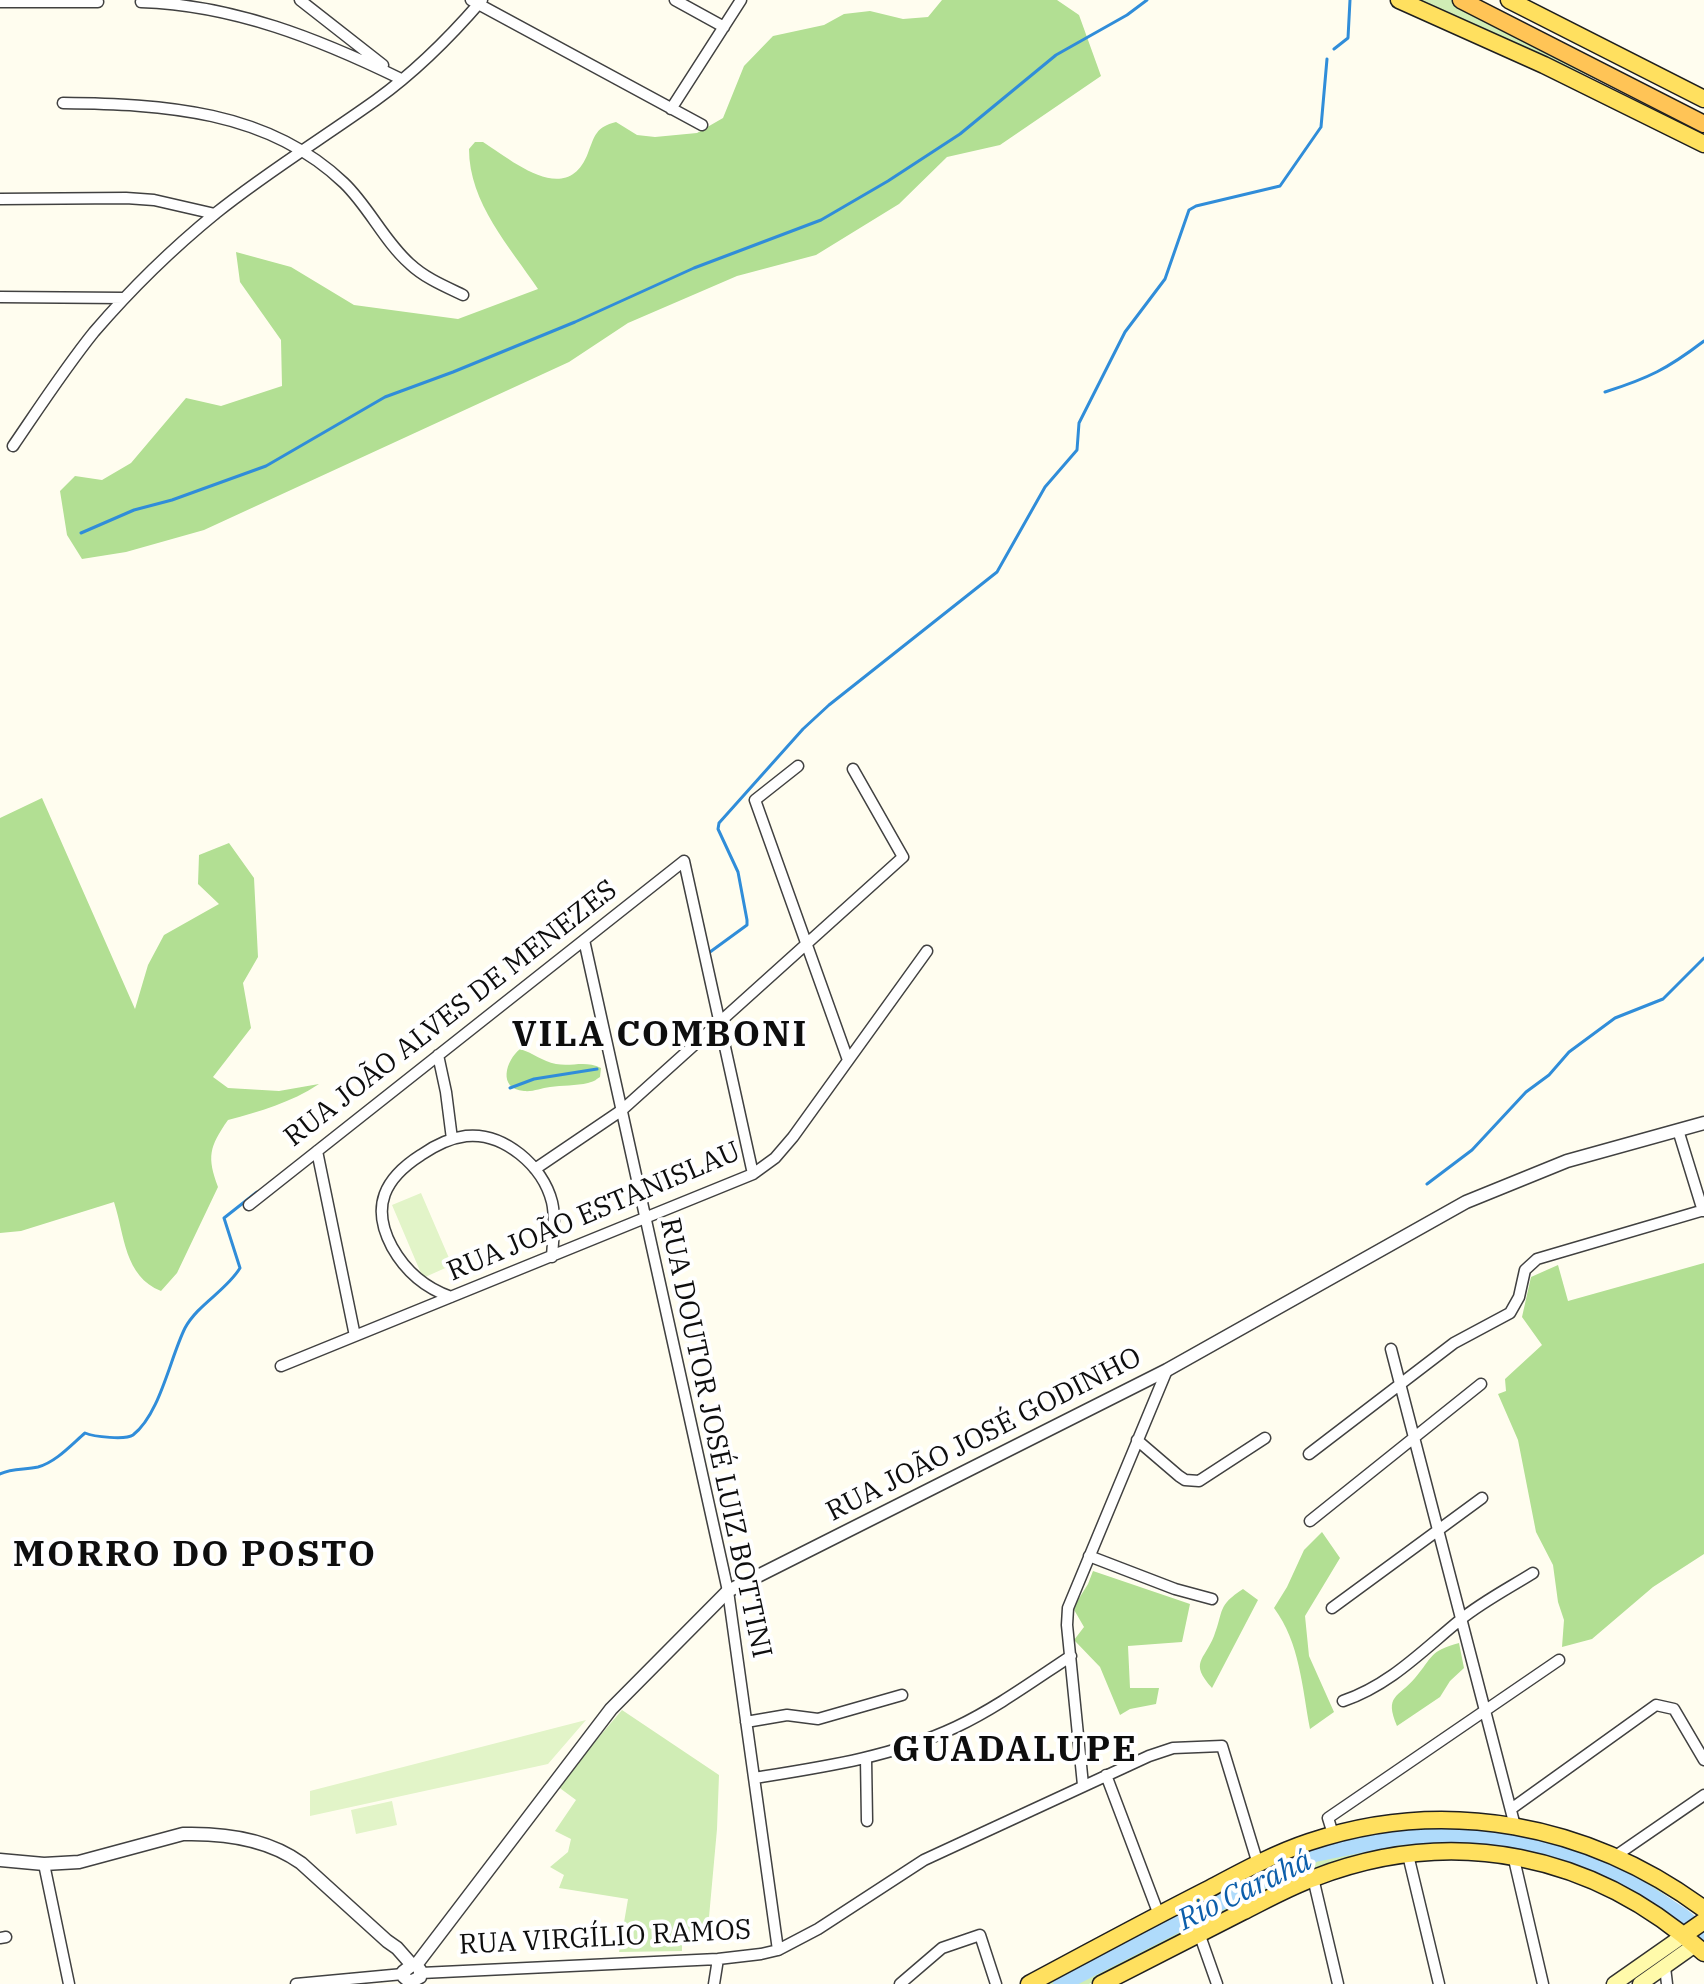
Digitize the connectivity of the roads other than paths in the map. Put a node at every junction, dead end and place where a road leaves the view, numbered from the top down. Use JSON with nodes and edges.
{"nodes":[{"id":1,"x":300,"y":0,"type":"edge"},
{"id":2,"x":675,"y":0,"type":"edge"},
{"id":3,"x":741,"y":0,"type":"edge"},
{"id":4,"x":1399,"y":0,"type":"edge"},
{"id":5,"x":1461,"y":0,"type":"edge"},
{"id":6,"x":1509,"y":0,"type":"edge"},
{"id":7,"x":156,"y":1,"type":"edge"},
{"id":8,"x":477,"y":1,"type":"edge"},
{"id":9,"x":0,"y":2,"type":"edge"},
{"id":10,"x":98,"y":2,"type":"dead end"},
{"id":11,"x":141,"y":2,"type":"dead end"},
{"id":12,"x":724,"y":27,"type":"junction"},
{"id":13,"x":401,"y":79,"type":"junction"},
{"id":14,"x":1704,"y":99,"type":"edge"},
{"id":15,"x":63,"y":103,"type":"dead end"},
{"id":16,"x":671,"y":109,"type":"junction"},
{"id":17,"x":1704,"y":124,"type":"edge"},
{"id":18,"x":702,"y":125,"type":"dead end"},
{"id":19,"x":1704,"y":144,"type":"edge"},
{"id":20,"x":301,"y":150,"type":"junction"},
{"id":21,"x":0,"y":199,"type":"edge"},
{"id":22,"x":215,"y":214,"type":"junction"},
{"id":23,"x":463,"y":295,"type":"dead end"},
{"id":24,"x":0,"y":297,"type":"edge"},
{"id":25,"x":124,"y":298,"type":"junction"},
{"id":26,"x":13,"y":446,"type":"dead end"},
{"id":27,"x":798,"y":766,"type":"dead end"},
{"id":28,"x":853,"y":769,"type":"dead end"},
{"id":29,"x":584,"y":940,"type":"junction"},
{"id":30,"x":807,"y":944,"type":"junction"},
{"id":31,"x":927,"y":951,"type":"dead end"},
{"id":32,"x":719,"y":1022,"type":"junction"},
{"id":33,"x":438,"y":1055,"type":"junction"},
{"id":34,"x":848,"y":1060,"type":"junction"},
{"id":35,"x":622,"y":1110,"type":"junction"},
{"id":36,"x":1704,"y":1123,"type":"edge"},
{"id":37,"x":1678,"y":1130,"type":"junction"},
{"id":38,"x":452,"y":1139,"type":"junction"},
{"id":39,"x":317,"y":1151,"type":"junction"},
{"id":40,"x":535,"y":1169,"type":"junction"},
{"id":41,"x":753,"y":1174,"type":"junction"},
{"id":42,"x":249,"y":1205,"type":"dead end"},
{"id":43,"x":1703,"y":1210,"type":"edge"},
{"id":44,"x":646,"y":1219,"type":"junction"},
{"id":45,"x":552,"y":1257,"type":"junction"},
{"id":46,"x":451,"y":1297,"type":"junction"},
{"id":47,"x":355,"y":1336,"type":"junction"},
{"id":48,"x":1391,"y":1349,"type":"dead end"},
{"id":49,"x":281,"y":1366,"type":"dead end"},
{"id":50,"x":1167,"y":1370,"type":"junction"},
{"id":51,"x":1481,"y":1384,"type":"dead end"},
{"id":52,"x":1400,"y":1385,"type":"junction"},
{"id":53,"x":1265,"y":1438,"type":"dead end"},
{"id":54,"x":1414,"y":1438,"type":"junction"},
{"id":55,"x":1137,"y":1440,"type":"junction"},
{"id":56,"x":1309,"y":1454,"type":"dead end"},
{"id":57,"x":1482,"y":1498,"type":"dead end"},
{"id":58,"x":1310,"y":1521,"type":"dead end"},
{"id":59,"x":1438,"y":1530,"type":"junction"},
{"id":60,"x":1089,"y":1556,"type":"junction"},
{"id":61,"x":1533,"y":1573,"type":"dead end"},
{"id":62,"x":728,"y":1591,"type":"junction"},
{"id":63,"x":1212,"y":1599,"type":"dead end"},
{"id":64,"x":1332,"y":1608,"type":"dead end"},
{"id":65,"x":1461,"y":1619,"type":"junction"},
{"id":66,"x":1071,"y":1656,"type":"junction"},
{"id":67,"x":1559,"y":1660,"type":"dead end"},
{"id":68,"x":902,"y":1695,"type":"dead end"},
{"id":69,"x":1343,"y":1701,"type":"dead end"},
{"id":70,"x":1485,"y":1711,"type":"junction"},
{"id":71,"x":746,"y":1722,"type":"junction"},
{"id":72,"x":866,"y":1758,"type":"junction"},
{"id":73,"x":1704,"y":1760,"type":"edge"},
{"id":74,"x":1106,"y":1775,"type":"junction"},
{"id":75,"x":754,"y":1778,"type":"junction"},
{"id":76,"x":1083,"y":1785,"type":"junction"},
{"id":77,"x":1704,"y":1795,"type":"edge"},
{"id":78,"x":1513,"y":1817,"type":"junction"},
{"id":79,"x":867,"y":1821,"type":"dead end"},
{"id":80,"x":1333,"y":1834,"type":"junction"},
{"id":81,"x":1408,"y":1855,"type":"junction"},
{"id":82,"x":1513,"y":1855,"type":"junction"},
{"id":83,"x":1614,"y":1857,"type":"junction"},
{"id":84,"x":0,"y":1860,"type":"edge"},
{"id":85,"x":44,"y":1864,"type":"junction"},
{"id":86,"x":1258,"y":1864,"type":"junction"},
{"id":87,"x":1313,"y":1878,"type":"junction"},
{"id":88,"x":1704,"y":1909,"type":"edge"},
{"id":89,"x":1159,"y":1915,"type":"junction"},
{"id":90,"x":1704,"y":1921,"type":"edge"},
{"id":91,"x":1199,"y":1933,"type":"junction"},
{"id":92,"x":1696,"y":1941,"type":"edge"},
{"id":93,"x":778,"y":1950,"type":"junction"},
{"id":94,"x":718,"y":1959,"type":"junction"},
{"id":95,"x":1665,"y":1967,"type":"junction"},
{"id":96,"x":412,"y":1975,"type":"edge"},
{"id":97,"x":389,"y":1980,"type":"edge"},
{"id":98,"x":69,"y":1984,"type":"edge"},
{"id":99,"x":296,"y":1984,"type":"edge"},
{"id":100,"x":714,"y":1984,"type":"edge"},
{"id":101,"x":900,"y":1984,"type":"edge"},
{"id":102,"x":996,"y":1984,"type":"edge"},
{"id":103,"x":1029,"y":1984,"type":"edge"},
{"id":104,"x":1101,"y":1984,"type":"edge"},
{"id":105,"x":1217,"y":1984,"type":"edge"},
{"id":106,"x":1338,"y":1984,"type":"edge"},
{"id":107,"x":1439,"y":1984,"type":"edge"},
{"id":108,"x":1543,"y":1984,"type":"edge"},
{"id":109,"x":1614,"y":1984,"type":"edge"},
{"id":110,"x":1640,"y":1984,"type":"edge"},
{"id":111,"x":1667,"y":1984,"type":"edge"}],
"edges":[{"from":1,"to":13,"type":"street"},
{"from":2,"to":12,"type":"street"},
{"from":3,"to":12,"type":"street"},
{"from":4,"to":19,"type":"main road"},
{"from":5,"to":17,"type":"highway"},
{"from":6,"to":14,"type":"main road"},
{"from":7,"to":11,"type":"street"},
{"from":7,"to":13,"type":"street"},
{"from":8,"to":13,"type":"street"},
{"from":8,"to":16,"type":"street"},
{"from":9,"to":10,"type":"street"},
{"from":12,"to":16,"type":"street"},
{"from":13,"to":20,"type":"street"},
{"from":15,"to":20,"type":"street"},
{"from":16,"to":18,"type":"street"},
{"from":20,"to":22,"type":"street"},
{"from":20,"to":23,"type":"street"},
{"from":21,"to":22,"type":"street"},
{"from":22,"to":25,"type":"street"},
{"from":24,"to":25,"type":"street"},
{"from":25,"to":26,"type":"street"},
{"from":27,"to":30,"type":"street"},
{"from":28,"to":30,"type":"street"},
{"from":29,"to":32,"type":"street","name":"RUA JOÃO ALVES DE MENEZES"},
{"from":29,"to":33,"type":"street","name":"RUA JOÃO ALVES DE MENEZES"},
{"from":29,"to":35,"type":"street","name":"RUA DOUTOR JOSÉ LUIZ BOTTINI"},
{"from":30,"to":32,"type":"street"},
{"from":30,"to":34,"type":"street"},
{"from":31,"to":34,"type":"street","name":"RUA JOÃO ESTANISLAU"},
{"from":32,"to":35,"type":"street"},
{"from":32,"to":41,"type":"street"},
{"from":33,"to":38,"type":"street"},
{"from":33,"to":39,"type":"street","name":"RUA JOÃO ALVES DE MENEZES"},
{"from":34,"to":41,"type":"street","name":"RUA JOÃO ESTANISLAU"},
{"from":35,"to":40,"type":"street"},
{"from":35,"to":44,"type":"street","name":"RUA DOUTOR JOSÉ LUIZ BOTTINI"},
{"from":36,"to":37,"type":"street","name":"RUA JOÃO JOSÉ GODINHO"},
{"from":37,"to":43,"type":"street"},
{"from":37,"to":50,"type":"street","name":"RUA JOÃO JOSÉ GODINHO"},
{"from":38,"to":40,"type":"street"},
{"from":38,"to":46,"type":"street"},
{"from":39,"to":42,"type":"street","name":"RUA JOÃO ALVES DE MENEZES"},
{"from":39,"to":47,"type":"street"},
{"from":40,"to":45,"type":"street"},
{"from":41,"to":44,"type":"street","name":"RUA JOÃO ESTANISLAU"},
{"from":43,"to":52,"type":"street"},
{"from":44,"to":45,"type":"street","name":"RUA JOÃO ESTANISLAU"},
{"from":44,"to":62,"type":"street","name":"RUA DOUTOR JOSÉ LUIZ BOTTINI"},
{"from":45,"to":46,"type":"street","name":"RUA JOÃO ESTANISLAU"},
{"from":46,"to":47,"type":"street","name":"RUA JOÃO ESTANISLAU"},
{"from":47,"to":49,"type":"street","name":"RUA JOÃO ESTANISLAU"},
{"from":48,"to":52,"type":"street"},
{"from":50,"to":55,"type":"street"},
{"from":50,"to":62,"type":"street","name":"RUA JOÃO JOSÉ GODINHO"},
{"from":51,"to":54,"type":"street"},
{"from":52,"to":54,"type":"street"},
{"from":52,"to":56,"type":"street"},
{"from":53,"to":55,"type":"street"},
{"from":54,"to":58,"type":"street"},
{"from":54,"to":59,"type":"street"},
{"from":55,"to":60,"type":"street"},
{"from":57,"to":59,"type":"street"},
{"from":59,"to":64,"type":"street"},
{"from":59,"to":65,"type":"street"},
{"from":60,"to":63,"type":"street"},
{"from":60,"to":66,"type":"street"},
{"from":61,"to":65,"type":"street"},
{"from":62,"to":71,"type":"street","name":"RUA DOUTOR JOSÉ LUIZ BOTTINI"},
{"from":62,"to":96,"type":"street","name":"RUA JOÃO JOSÉ GODINHO"},
{"from":65,"to":69,"type":"street"},
{"from":65,"to":70,"type":"street"},
{"from":66,"to":72,"type":"street"},
{"from":66,"to":76,"type":"street"},
{"from":67,"to":70,"type":"street"},
{"from":68,"to":71,"type":"street"},
{"from":70,"to":78,"type":"street"},
{"from":70,"to":80,"type":"street"},
{"from":71,"to":75,"type":"street","name":"RUA DOUTOR JOSÉ LUIZ BOTTINI"},
{"from":72,"to":75,"type":"street"},
{"from":72,"to":79,"type":"street"},
{"from":73,"to":78,"type":"street"},
{"from":74,"to":76,"type":"street","name":"RUA VIRGÍLIO RAMOS"},
{"from":74,"to":86,"type":"street","name":"RUA VIRGÍLIO RAMOS"},
{"from":74,"to":89,"type":"street"},
{"from":75,"to":93,"type":"street","name":"RUA DOUTOR JOSÉ LUIZ BOTTINI"},
{"from":76,"to":93,"type":"street","name":"RUA VIRGÍLIO RAMOS"},
{"from":77,"to":83,"type":"street"},
{"from":78,"to":80,"type":"main road"},
{"from":78,"to":83,"type":"main road"},
{"from":80,"to":86,"type":"main road"},
{"from":81,"to":82,"type":"main road"},
{"from":81,"to":87,"type":"main road"},
{"from":81,"to":107,"type":"street"},
{"from":82,"to":92,"type":"main road"},
{"from":82,"to":108,"type":"street"},
{"from":83,"to":88,"type":"main road"},
{"from":84,"to":85,"type":"street"},
{"from":85,"to":96,"type":"street"},
{"from":85,"to":98,"type":"street"},
{"from":86,"to":89,"type":"main road"},
{"from":87,"to":91,"type":"main road"},
{"from":87,"to":106,"type":"street"},
{"from":89,"to":103,"type":"main road"},
{"from":90,"to":92,"type":"main road"},
{"from":91,"to":104,"type":"main road"},
{"from":91,"to":105,"type":"street"},
{"from":92,"to":95,"type":"main road"},
{"from":92,"to":109,"type":"main road"},
{"from":93,"to":94,"type":"street","name":"RUA VIRGÍLIO RAMOS"},
{"from":94,"to":96,"type":"street","name":"RUA VIRGÍLIO RAMOS"},
{"from":94,"to":100,"type":"street"},
{"from":95,"to":110,"type":"main road"},
{"from":95,"to":111,"type":"street"},
{"from":96,"to":97,"type":"street","name":"RUA VIRGÍLIO RAMOS"},
{"from":97,"to":99,"type":"street","name":"RUA VIRGÍLIO RAMOS"},
{"from":101,"to":102,"type":"street"}]}
